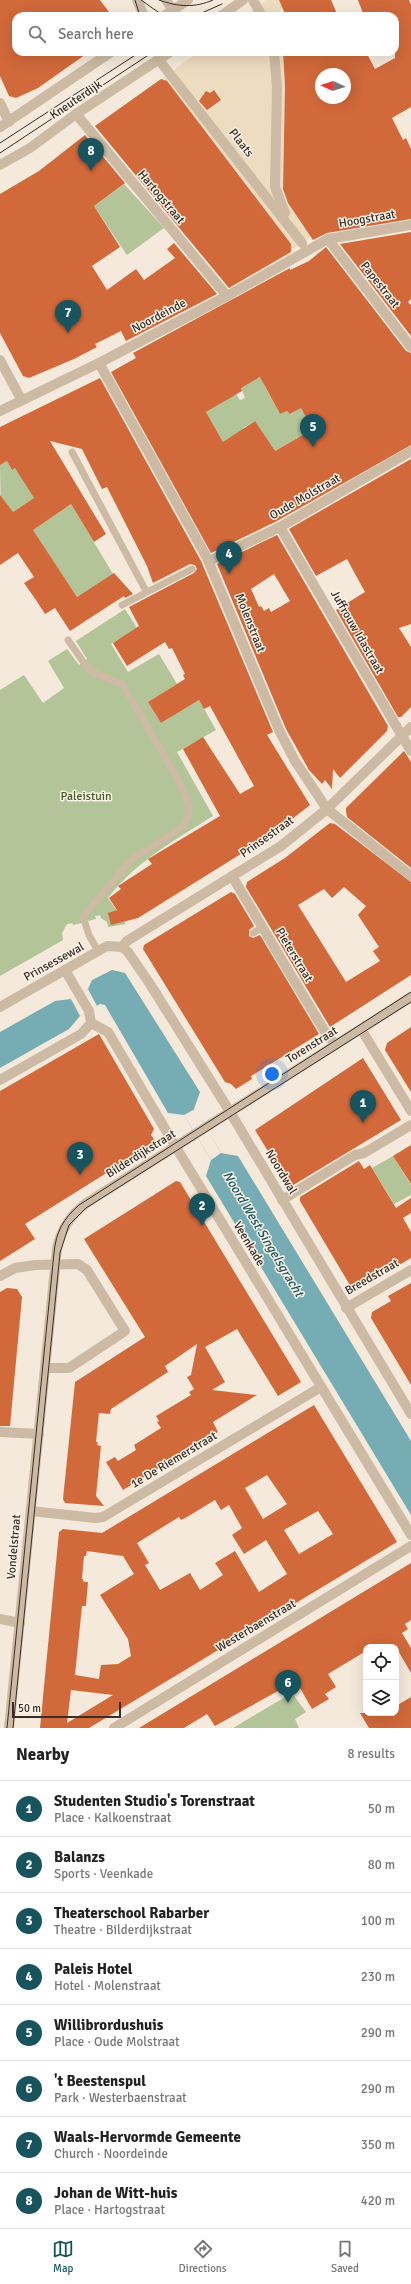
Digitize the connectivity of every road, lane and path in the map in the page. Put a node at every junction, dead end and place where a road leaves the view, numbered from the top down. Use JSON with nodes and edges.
{"nodes":[{"id":1,"x":137,"y":0,"type":"edge"},
{"id":2,"x":166,"y":0,"type":"edge"},
{"id":3,"x":188,"y":0,"type":"edge"},
{"id":4,"x":243,"y":0,"type":"edge"},
{"id":5,"x":253,"y":0,"type":"edge"},
{"id":6,"x":142,"y":12,"type":"edge"},
{"id":7,"x":174,"y":12,"type":"edge"},
{"id":8,"x":176,"y":12,"type":"edge"},
{"id":9,"x":226,"y":12,"type":"edge"},
{"id":10,"x":260,"y":12,"type":"edge"},
{"id":11,"x":106,"y":56,"type":"edge"},
{"id":12,"x":163,"y":56,"type":"edge"},
{"id":13,"x":166,"y":56,"type":"edge"},
{"id":14,"x":274,"y":56,"type":"edge"},
{"id":15,"x":0,"y":103,"type":"edge"},
{"id":16,"x":76,"y":114,"type":"junction"},
{"id":17,"x":4,"y":124,"type":"edge"},
{"id":18,"x":0,"y":165,"type":"edge"},
{"id":19,"x":411,"y":225,"type":"edge"},
{"id":20,"x":328,"y":239,"type":"junction"},
{"id":21,"x":305,"y":247,"type":"junction"},
{"id":22,"x":227,"y":296,"type":"junction"},
{"id":23,"x":411,"y":347,"type":"edge"},
{"id":24,"x":0,"y":360,"type":"edge"},
{"id":25,"x":99,"y":363,"type":"junction"},
{"id":26,"x":21,"y":399,"type":"junction"},
{"id":27,"x":0,"y":410,"type":"edge"},
{"id":28,"x":411,"y":451,"type":"edge"},
{"id":29,"x":72,"y":452,"type":"dead end"},
{"id":30,"x":280,"y":527,"type":"junction"},
{"id":31,"x":205,"y":563,"type":"junction"},
{"id":32,"x":192,"y":569,"type":"dead end"},
{"id":33,"x":146,"y":591,"type":"junction"},
{"id":34,"x":122,"y":605,"type":"dead end"},
{"id":35,"x":68,"y":640,"type":"dead end"},
{"id":36,"x":411,"y":727,"type":"edge"},
{"id":37,"x":402,"y":736,"type":"junction"},
{"id":38,"x":411,"y":751,"type":"edge"},
{"id":39,"x":327,"y":809,"type":"junction"},
{"id":40,"x":232,"y":876,"type":"junction"},
{"id":41,"x":411,"y":876,"type":"edge"},
{"id":42,"x":262,"y":928,"type":"junction"},
{"id":43,"x":253,"y":933,"type":"dead end"},
{"id":44,"x":122,"y":947,"type":"junction"},
{"id":45,"x":98,"y":952,"type":"junction"},
{"id":46,"x":65,"y":970,"type":"junction"},
{"id":47,"x":411,"y":997,"type":"edge"},
{"id":48,"x":0,"y":1007,"type":"edge"},
{"id":49,"x":91,"y":1022,"type":"junction"},
{"id":50,"x":361,"y":1029,"type":"junction"},
{"id":51,"x":336,"y":1045,"type":"junction"},
{"id":52,"x":0,"y":1080,"type":"edge"},
{"id":53,"x":411,"y":1111,"type":"edge"},
{"id":54,"x":231,"y":1113,"type":"junction"},
{"id":55,"x":411,"y":1125,"type":"edge"},
{"id":56,"x":206,"y":1128,"type":"joint"},
{"id":57,"x":176,"y":1148,"type":"junction"},
{"id":58,"x":282,"y":1200,"type":"junction"},
{"id":59,"x":56,"y":1264,"type":"junction"},
{"id":60,"x":411,"y":1270,"type":"edge"},
{"id":61,"x":0,"y":1276,"type":"edge"},
{"id":62,"x":346,"y":1308,"type":"junction"},
{"id":63,"x":45,"y":1368,"type":"junction"},
{"id":64,"x":321,"y":1387,"type":"junction"},
{"id":65,"x":411,"y":1414,"type":"edge"},
{"id":66,"x":0,"y":1432,"type":"edge"},
{"id":67,"x":39,"y":1434,"type":"junction"},
{"id":68,"x":31,"y":1510,"type":"junction"},
{"id":69,"x":411,"y":1535,"type":"edge"},
{"id":70,"x":411,"y":1546,"type":"edge"},
{"id":71,"x":0,"y":1619,"type":"edge"},
{"id":72,"x":20,"y":1623,"type":"junction"},
{"id":73,"x":127,"y":1725,"type":"edge"},
{"id":74,"x":9,"y":1728,"type":"edge"},
{"id":75,"x":114,"y":1728,"type":"edge"}],
"edges":[{"from":1,"to":6,"type":"street"},
{"from":2,"to":7,"type":"street"},
{"from":3,"to":8,"type":"street"},
{"from":4,"to":9,"type":"street"},
{"from":5,"to":10,"type":"street"},
{"from":11,"to":17,"type":"street","name":"Kneuterdijk"},
{"from":12,"to":16,"type":"street","name":"Kneuterdijk"},
{"from":13,"to":21,"type":"street","name":"Plaats"},
{"from":14,"to":21,"type":"street"},
{"from":15,"to":17,"type":"street"},
{"from":16,"to":18,"type":"street","name":"Kneuterdijk"},
{"from":16,"to":22,"type":"street","name":"Hartogstraat"},
{"from":19,"to":20,"type":"street","name":"Hoogstraat"},
{"from":20,"to":21,"type":"street","name":"Noordeinde"},
{"from":20,"to":23,"type":"street","name":"Papestraat"},
{"from":21,"to":22,"type":"street","name":"Noordeinde"},
{"from":22,"to":25,"type":"street","name":"Noordeinde"},
{"from":24,"to":26,"type":"street"},
{"from":25,"to":26,"type":"street","name":"Noordeinde"},
{"from":25,"to":31,"type":"street","name":"Molenstraat"},
{"from":26,"to":27,"type":"street","name":"Noordeinde"},
{"from":28,"to":30,"type":"street","name":"Oude Molstraat"},
{"from":29,"to":33,"type":"lane"},
{"from":30,"to":31,"type":"street","name":"Oude Molstraat"},
{"from":30,"to":37,"type":"street","name":"Juffrouw Idastraat"},
{"from":31,"to":39,"type":"street","name":"Molenstraat"},
{"from":32,"to":33,"type":"lane"},
{"from":33,"to":34,"type":"lane"},
{"from":35,"to":45,"type":"lane"},
{"from":36,"to":37,"type":"street","name":"Prinsestraat"},
{"from":37,"to":38,"type":"street","name":"Juffrouw Idastraat"},
{"from":37,"to":39,"type":"street","name":"Prinsestraat"},
{"from":39,"to":40,"type":"street","name":"Prinsestraat"},
{"from":39,"to":41,"type":"street","name":"Molenstraat"},
{"from":40,"to":42,"type":"street","name":"Pieterstraat"},
{"from":40,"to":44,"type":"street","name":"Prinsestraat"},
{"from":42,"to":43,"type":"lane"},
{"from":42,"to":51,"type":"street","name":"Pieterstraat"},
{"from":44,"to":45,"type":"street","name":"Prinsessewal"},
{"from":44,"to":54,"type":"street","name":"Noordwal"},
{"from":45,"to":46,"type":"street","name":"Prinsessewal"},
{"from":46,"to":48,"type":"street","name":"Prinsessewal"},
{"from":46,"to":49,"type":"street"},
{"from":47,"to":50,"type":"street","name":"Torenstraat"},
{"from":49,"to":52,"type":"street"},
{"from":49,"to":57,"type":"street","name":"Veenkade"},
{"from":50,"to":51,"type":"street","name":"Torenstraat"},
{"from":50,"to":53,"type":"street"},
{"from":51,"to":54,"type":"street","name":"Torenstraat"},
{"from":54,"to":56,"type":"street","name":"Torenstraat"},
{"from":54,"to":58,"type":"street","name":"Noordwal"},
{"from":55,"to":58,"type":"street"},
{"from":56,"to":57,"type":"street","name":"Bilderdijkstraat"},
{"from":57,"to":59,"type":"street","name":"Bilderdijkstraat"},
{"from":57,"to":64,"type":"street","name":"Veenkade"},
{"from":58,"to":62,"type":"street","name":"Noordwal"},
{"from":59,"to":61,"type":"street"},
{"from":59,"to":63,"type":"street","name":"Vondelstraat"},
{"from":59,"to":63,"type":"street"},
{"from":60,"to":62,"type":"street","name":"Breedstraat"},
{"from":62,"to":65,"type":"street","name":"Noordwal"},
{"from":63,"to":67,"type":"street","name":"Vondelstraat"},
{"from":64,"to":68,"type":"street","name":"1e De Riemerstraat"},
{"from":64,"to":69,"type":"street","name":"Veenkade"},
{"from":66,"to":67,"type":"street"},
{"from":67,"to":68,"type":"street","name":"Vondelstraat"},
{"from":68,"to":72,"type":"street","name":"Vondelstraat"},
{"from":70,"to":73,"type":"street","name":"Westerbaenstraat"},
{"from":71,"to":72,"type":"street"},
{"from":72,"to":74,"type":"street","name":"Vondelstraat"},
{"from":73,"to":75,"type":"street","name":"Westerbaenstraat"}]}
